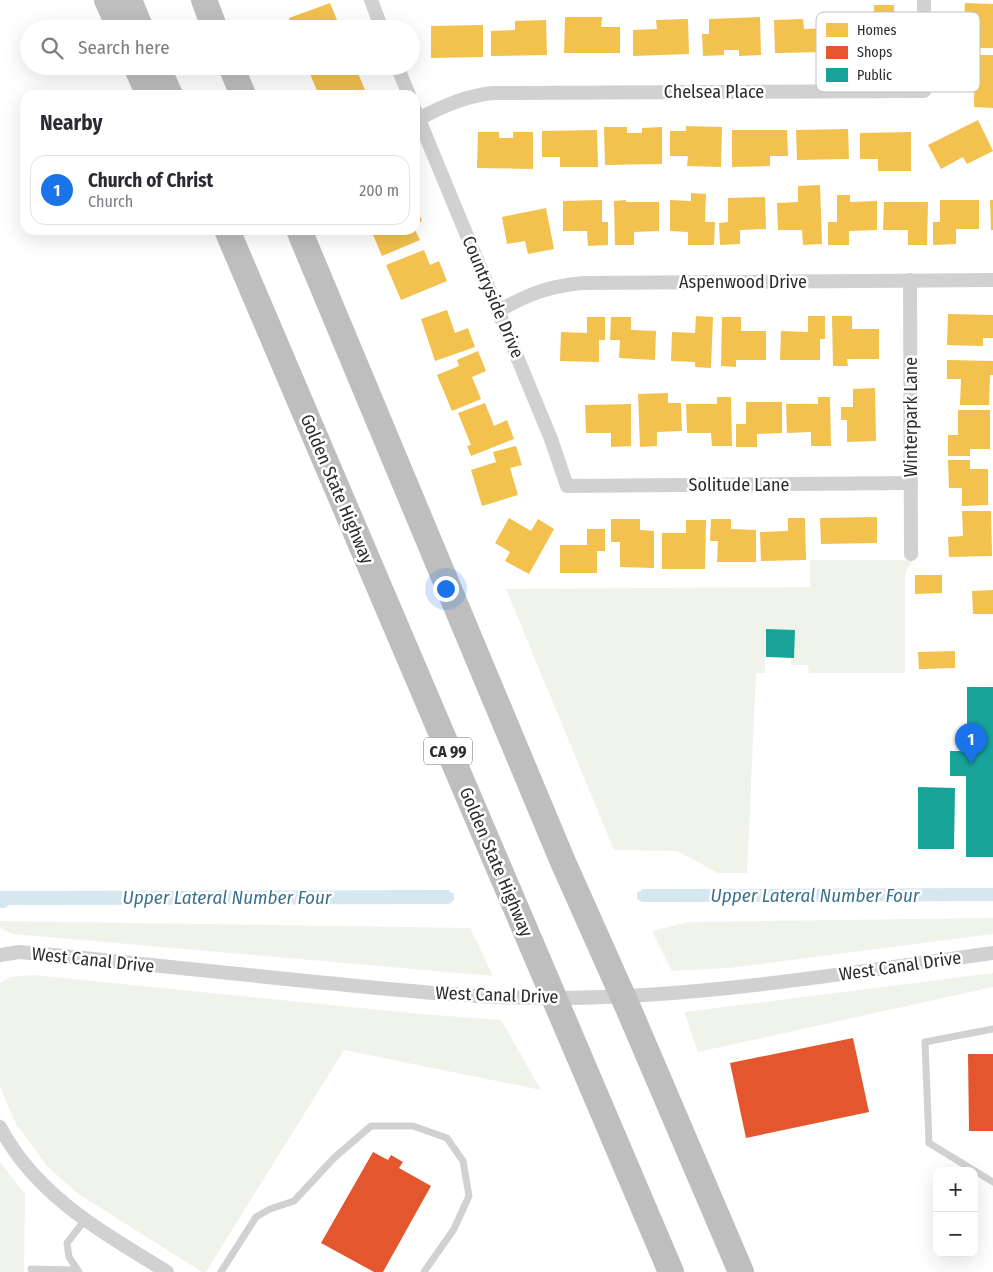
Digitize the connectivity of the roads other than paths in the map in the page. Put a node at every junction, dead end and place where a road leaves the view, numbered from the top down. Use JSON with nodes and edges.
{"nodes":[{"id":1,"x":106,"y":0,"type":"edge"},
{"id":2,"x":129,"y":0,"type":"edge"},
{"id":3,"x":204,"y":0,"type":"edge"},
{"id":4,"x":371,"y":0,"type":"edge"},
{"id":5,"x":116,"y":20,"type":"edge"},
{"id":6,"x":138,"y":20,"type":"edge"},
{"id":7,"x":212,"y":20,"type":"edge"},
{"id":8,"x":379,"y":20,"type":"edge"},
{"id":9,"x":140,"y":75,"type":"edge"},
{"id":10,"x":161,"y":75,"type":"edge"},
{"id":11,"x":235,"y":75,"type":"edge"},
{"id":12,"x":401,"y":75,"type":"edge"},
{"id":13,"x":147,"y":90,"type":"edge"},
{"id":14,"x":168,"y":90,"type":"edge"},
{"id":15,"x":241,"y":90,"type":"edge"},
{"id":16,"x":407,"y":90,"type":"edge"},
{"id":17,"x":816,"y":91,"type":"edge"},
{"id":18,"x":420,"y":114,"type":"edge"},
{"id":19,"x":420,"y":122,"type":"edge"},
{"id":20,"x":229,"y":235,"type":"edge"},
{"id":21,"x":301,"y":235,"type":"edge"},
{"id":22,"x":910,"y":280,"type":"junction"},
{"id":23,"x":993,"y":280,"type":"edge"},
{"id":24,"x":498,"y":311,"type":"junction"},
{"id":25,"x":911,"y":483,"type":"junction"},
{"id":26,"x":567,"y":486,"type":"joint"},
{"id":27,"x":911,"y":554,"type":"dead end"},
{"id":28,"x":993,"y":953,"type":"edge"},
{"id":29,"x":0,"y":955,"type":"edge"},
{"id":30,"x":993,"y":1029,"type":"edge"},
{"id":31,"x":0,"y":1127,"type":"edge"},
{"id":32,"x":993,"y":1182,"type":"edge"},
{"id":33,"x":84,"y":1221,"type":"junction"},
{"id":34,"x":31,"y":1269,"type":"dead end"},
{"id":35,"x":78,"y":1271,"type":"edge"},
{"id":36,"x":164,"y":1271,"type":"edge"},
{"id":37,"x":221,"y":1272,"type":"edge"},
{"id":38,"x":424,"y":1272,"type":"edge"},
{"id":39,"x":671,"y":1272,"type":"edge"},
{"id":40,"x":741,"y":1272,"type":"edge"}],
"edges":[{"from":1,"to":5,"type":"highway"},
{"from":2,"to":6,"type":"highway"},
{"from":3,"to":7,"type":"highway"},
{"from":4,"to":8,"type":"street"},
{"from":9,"to":13,"type":"highway"},
{"from":10,"to":14,"type":"highway"},
{"from":11,"to":15,"type":"highway"},
{"from":12,"to":16,"type":"street"},
{"from":17,"to":18,"type":"street","name":"Chelsea Place"},
{"from":19,"to":24,"type":"street","name":"Countryside Drive"},
{"from":20,"to":39,"type":"highway","name":"Golden State Highway","number":"CA 99"},
{"from":21,"to":40,"type":"highway"},
{"from":22,"to":23,"type":"street","name":"Aspenwood Drive"},
{"from":22,"to":24,"type":"street","name":"Aspenwood Drive"},
{"from":22,"to":25,"type":"street","name":"Winterpark Lane"},
{"from":24,"to":26,"type":"street","name":"Countryside Drive"},
{"from":25,"to":26,"type":"street","name":"Solitude Lane"},
{"from":25,"to":27,"type":"street","name":"Winterpark Lane"},
{"from":28,"to":29,"type":"street","name":"West Canal Drive"},
{"from":30,"to":32,"type":"lane"},
{"from":31,"to":33,"type":"street"},
{"from":33,"to":35,"type":"lane"},
{"from":33,"to":36,"type":"street"},
{"from":34,"to":35,"type":"lane"},
{"from":37,"to":38,"type":"lane"}]}
